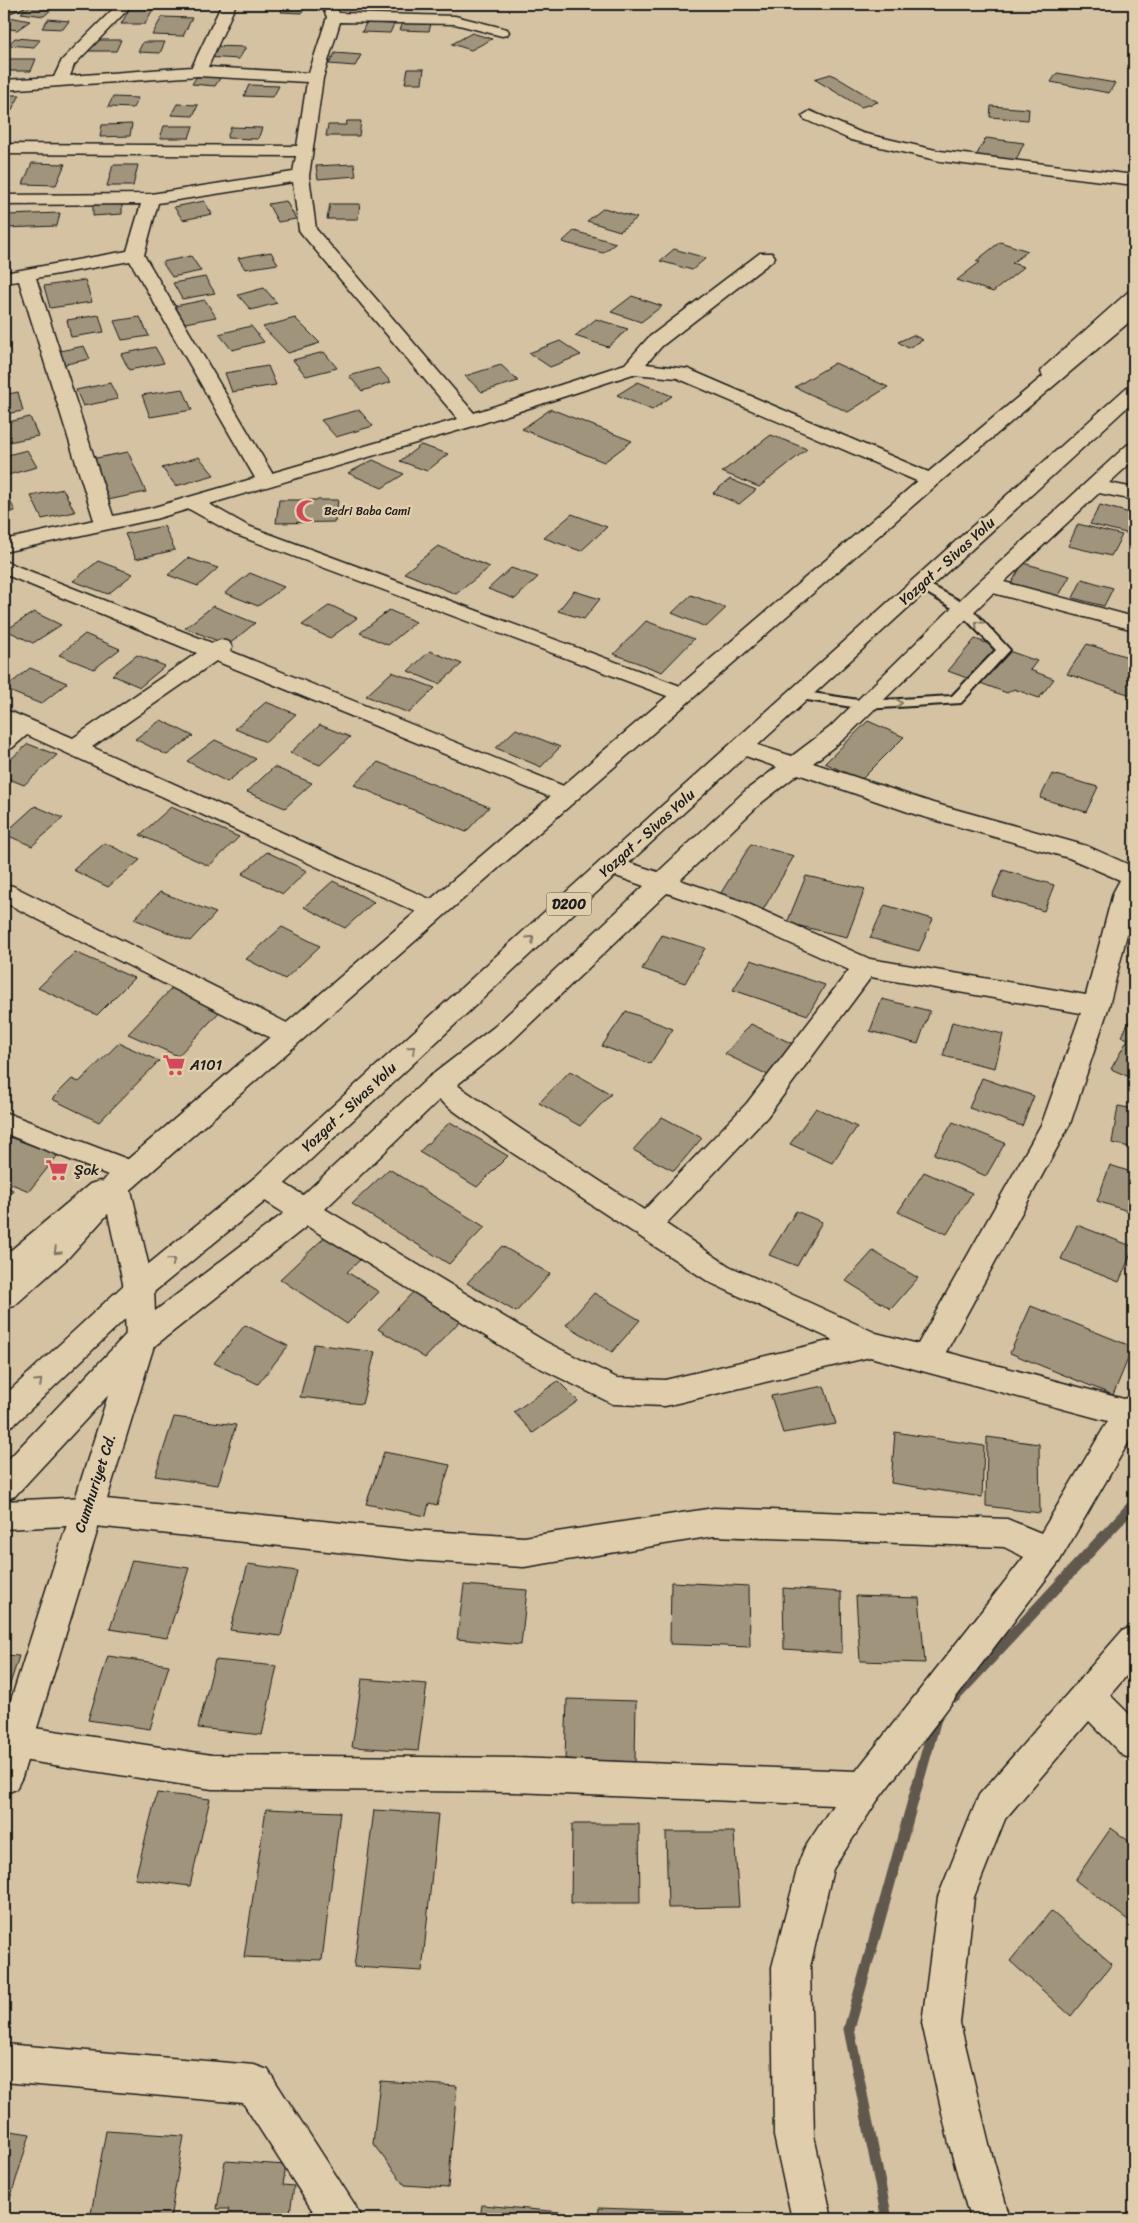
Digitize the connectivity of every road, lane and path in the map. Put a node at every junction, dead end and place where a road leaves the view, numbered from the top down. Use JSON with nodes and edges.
{"nodes":[{"id":1,"x":20,"y":4,"type":"edge"},
{"id":2,"x":126,"y":4,"type":"edge"},
{"id":3,"x":229,"y":4,"type":"edge"},
{"id":4,"x":4,"y":10,"type":"edge"},
{"id":5,"x":331,"y":11,"type":"edge"},
{"id":6,"x":502,"y":32,"type":"dead end"},
{"id":7,"x":198,"y":71,"type":"junction"},
{"id":8,"x":315,"y":78,"type":"junction"},
{"id":9,"x":60,"y":82,"type":"junction"},
{"id":10,"x":4,"y":85,"type":"edge"},
{"id":11,"x":810,"y":116,"type":"dead end"},
{"id":12,"x":4,"y":149,"type":"edge"},
{"id":13,"x":304,"y":151,"type":"junction"},
{"id":14,"x":301,"y":176,"type":"junction"},
{"id":15,"x":1134,"y":180,"type":"edge"},
{"id":16,"x":151,"y":199,"type":"junction"},
{"id":17,"x":4,"y":200,"type":"edge"},
{"id":18,"x":135,"y":255,"type":"junction"},
{"id":19,"x":766,"y":257,"type":"dead end"},
{"id":20,"x":26,"y":275,"type":"junction"},
{"id":21,"x":4,"y":278,"type":"edge"},
{"id":22,"x":1134,"y":296,"type":"edge"},
{"id":23,"x":1134,"y":309,"type":"edge"},
{"id":24,"x":632,"y":368,"type":"junction"},
{"id":25,"x":1134,"y":391,"type":"edge"},
{"id":26,"x":470,"y":421,"type":"junction"},
{"id":27,"x":1134,"y":449,"type":"edge"},
{"id":28,"x":926,"y":478,"type":"junction"},
{"id":29,"x":266,"y":480,"type":"junction"},
{"id":30,"x":1095,"y":486,"type":"junction"},
{"id":31,"x":1134,"y":494,"type":"edge"},
{"id":32,"x":191,"y":502,"type":"junction"},
{"id":33,"x":105,"y":524,"type":"junction"},
{"id":34,"x":4,"y":546,"type":"edge"},
{"id":35,"x":4,"y":567,"type":"edge"},
{"id":36,"x":921,"y":584,"type":"junction"},
{"id":37,"x":989,"y":585,"type":"junction"},
{"id":38,"x":964,"y":609,"type":"junction"},
{"id":39,"x":1134,"y":624,"type":"edge"},
{"id":40,"x":217,"y":649,"type":"junction"},
{"id":41,"x":675,"y":692,"type":"junction"},
{"id":42,"x":799,"y":695,"type":"junction"},
{"id":43,"x":865,"y":705,"type":"junction"},
{"id":44,"x":14,"y":720,"type":"edge"},
{"id":45,"x":4,"y":744,"type":"edge"},
{"id":46,"x":742,"y":747,"type":"junction"},
{"id":47,"x":75,"y":748,"type":"junction"},
{"id":48,"x":795,"y":765,"type":"junction"},
{"id":49,"x":558,"y":792,"type":"junction"},
{"id":50,"x":611,"y":866,"type":"junction"},
{"id":51,"x":1134,"y":877,"type":"edge"},
{"id":52,"x":662,"y":884,"type":"junction"},
{"id":53,"x":4,"y":892,"type":"edge"},
{"id":54,"x":423,"y":906,"type":"junction"},
{"id":55,"x":865,"y":967,"type":"junction"},
{"id":56,"x":1096,"y":1006,"type":"junction"},
{"id":57,"x":282,"y":1032,"type":"junction"},
{"id":58,"x":438,"y":1085,"type":"junction"},
{"id":59,"x":4,"y":1122,"type":"edge"},
{"id":60,"x":121,"y":1178,"type":"junction"},
{"id":61,"x":264,"y":1186,"type":"junction"},
{"id":62,"x":305,"y":1211,"type":"junction"},
{"id":63,"x":646,"y":1226,"type":"junction"},
{"id":64,"x":9,"y":1278,"type":"edge"},
{"id":65,"x":139,"y":1288,"type":"junction"},
{"id":66,"x":141,"y":1339,"type":"junction"},
{"id":67,"x":870,"y":1344,"type":"junction"},
{"id":68,"x":926,"y":1358,"type":"junction"},
{"id":69,"x":1132,"y":1414,"type":"edge"},
{"id":70,"x":4,"y":1415,"type":"edge"},
{"id":71,"x":4,"y":1486,"type":"edge"},
{"id":72,"x":86,"y":1511,"type":"junction"},
{"id":73,"x":4,"y":1515,"type":"edge"},
{"id":74,"x":1047,"y":1552,"type":"junction"},
{"id":75,"x":1134,"y":1642,"type":"edge"},
{"id":76,"x":1089,"y":1697,"type":"junction"},
{"id":77,"x":14,"y":1742,"type":"junction"},
{"id":78,"x":1134,"y":1743,"type":"edge"},
{"id":79,"x":4,"y":1777,"type":"edge"},
{"id":80,"x":864,"y":1789,"type":"junction"},
{"id":81,"x":4,"y":2063,"type":"edge"},
{"id":82,"x":340,"y":2219,"type":"edge"},
{"id":83,"x":812,"y":2219,"type":"edge"},
{"id":84,"x":990,"y":2219,"type":"edge"}],
"edges":[{"from":1,"to":4,"type":"main road"},
{"from":2,"to":9,"type":"main road"},
{"from":3,"to":7,"type":"main road"},
{"from":5,"to":6,"type":"main road"},
{"from":5,"to":8,"type":"main road"},
{"from":7,"to":8,"type":"main road"},
{"from":7,"to":9,"type":"main road"},
{"from":8,"to":13,"type":"main road"},
{"from":9,"to":10,"type":"main road"},
{"from":11,"to":15,"type":"main road"},
{"from":12,"to":13,"type":"main road"},
{"from":13,"to":14,"type":"main road"},
{"from":14,"to":16,"type":"main road"},
{"from":14,"to":26,"type":"main road"},
{"from":16,"to":17,"type":"main road"},
{"from":16,"to":18,"type":"main road"},
{"from":18,"to":20,"type":"main road"},
{"from":18,"to":29,"type":"main road"},
{"from":19,"to":24,"type":"main road"},
{"from":20,"to":21,"type":"main road"},
{"from":20,"to":33,"type":"main road"},
{"from":22,"to":28,"type":"main road"},
{"from":23,"to":60,"type":"main road"},
{"from":24,"to":26,"type":"main road"},
{"from":24,"to":28,"type":"main road"},
{"from":25,"to":36,"type":"main road","name":"Yozgat - Sivas Yolu","number":"D200"},
{"from":26,"to":29,"type":"main road"},
{"from":27,"to":30,"type":"main road"},
{"from":28,"to":41,"type":"main road"},
{"from":29,"to":32,"type":"main road"},
{"from":30,"to":31,"type":"main road"},
{"from":30,"to":37,"type":"main road"},
{"from":32,"to":33,"type":"main road"},
{"from":32,"to":41,"type":"main road"},
{"from":33,"to":34,"type":"main road"},
{"from":35,"to":40,"type":"main road"},
{"from":36,"to":38,"type":"lane"},
{"from":36,"to":42,"type":"main road","name":"Yozgat - Sivas Yolu","number":"D200"},
{"from":37,"to":38,"type":"main road"},
{"from":37,"to":39,"type":"main road"},
{"from":38,"to":43,"type":"main road"},
{"from":43,"to":38,"type":"lane","one_way":true},
{"from":40,"to":47,"type":"main road"},
{"from":40,"to":49,"type":"main road"},
{"from":41,"to":49,"type":"main road"},
{"from":42,"to":43,"type":"lane"},
{"from":42,"to":46,"type":"main road","name":"Yozgat - Sivas Yolu","number":"D200"},
{"from":43,"to":48,"type":"main road"},
{"from":44,"to":45,"type":"main road"},
{"from":44,"to":47,"type":"main road"},
{"from":46,"to":48,"type":"main road"},
{"from":46,"to":50,"type":"main road","name":"Yozgat - Sivas Yolu","number":"D200"},
{"from":47,"to":54,"type":"main road"},
{"from":48,"to":51,"type":"main road"},
{"from":48,"to":52,"type":"main road"},
{"from":49,"to":54,"type":"main road"},
{"from":50,"to":52,"type":"main road"},
{"from":61,"to":50,"type":"main road","name":"Yozgat - Sivas Yolu","number":"D200","one_way":true},
{"from":51,"to":56,"type":"main road"},
{"from":52,"to":55,"type":"main road"},
{"from":52,"to":58,"type":"main road"},
{"from":53,"to":57,"type":"main road"},
{"from":54,"to":57,"type":"main road"},
{"from":55,"to":56,"type":"main road"},
{"from":55,"to":63,"type":"main road"},
{"from":56,"to":68,"type":"main road"},
{"from":57,"to":60,"type":"main road"},
{"from":58,"to":62,"type":"main road"},
{"from":58,"to":63,"type":"main road"},
{"from":59,"to":60,"type":"main road"},
{"from":60,"to":64,"type":"main road"},
{"from":60,"to":65,"type":"main road","name":"Cumhuriyet Cd."},
{"from":61,"to":62,"type":"main road"},
{"from":65,"to":61,"type":"main road","name":"Yozgat - Sivas Yolu","number":"D200","one_way":true},
{"from":62,"to":66,"type":"main road"},
{"from":62,"to":67,"type":"main road"},
{"from":63,"to":67,"type":"main road"},
{"from":65,"to":66,"type":"main road","name":"Cumhuriyet Cd."},
{"from":70,"to":65,"type":"main road","name":"Yozgat - Sivas Yolu","number":"D200","one_way":true},
{"from":66,"to":71,"type":"main road"},
{"from":66,"to":72,"type":"main road","name":"Cumhuriyet Cd."},
{"from":67,"to":68,"type":"main road"},
{"from":68,"to":69,"type":"main road"},
{"from":69,"to":74,"type":"main road"},
{"from":72,"to":73,"type":"main road"},
{"from":72,"to":74,"type":"main road"},
{"from":72,"to":77,"type":"main road","name":"Cumhuriyet Cd."},
{"from":74,"to":80,"type":"main road"},
{"from":75,"to":76,"type":"main road"},
{"from":76,"to":78,"type":"main road"},
{"from":76,"to":84,"type":"main road"},
{"from":77,"to":79,"type":"main road","name":"Cumhuriyet Cd."},
{"from":77,"to":80,"type":"main road"},
{"from":80,"to":83,"type":"main road"},
{"from":81,"to":82,"type":"main road"}]}
